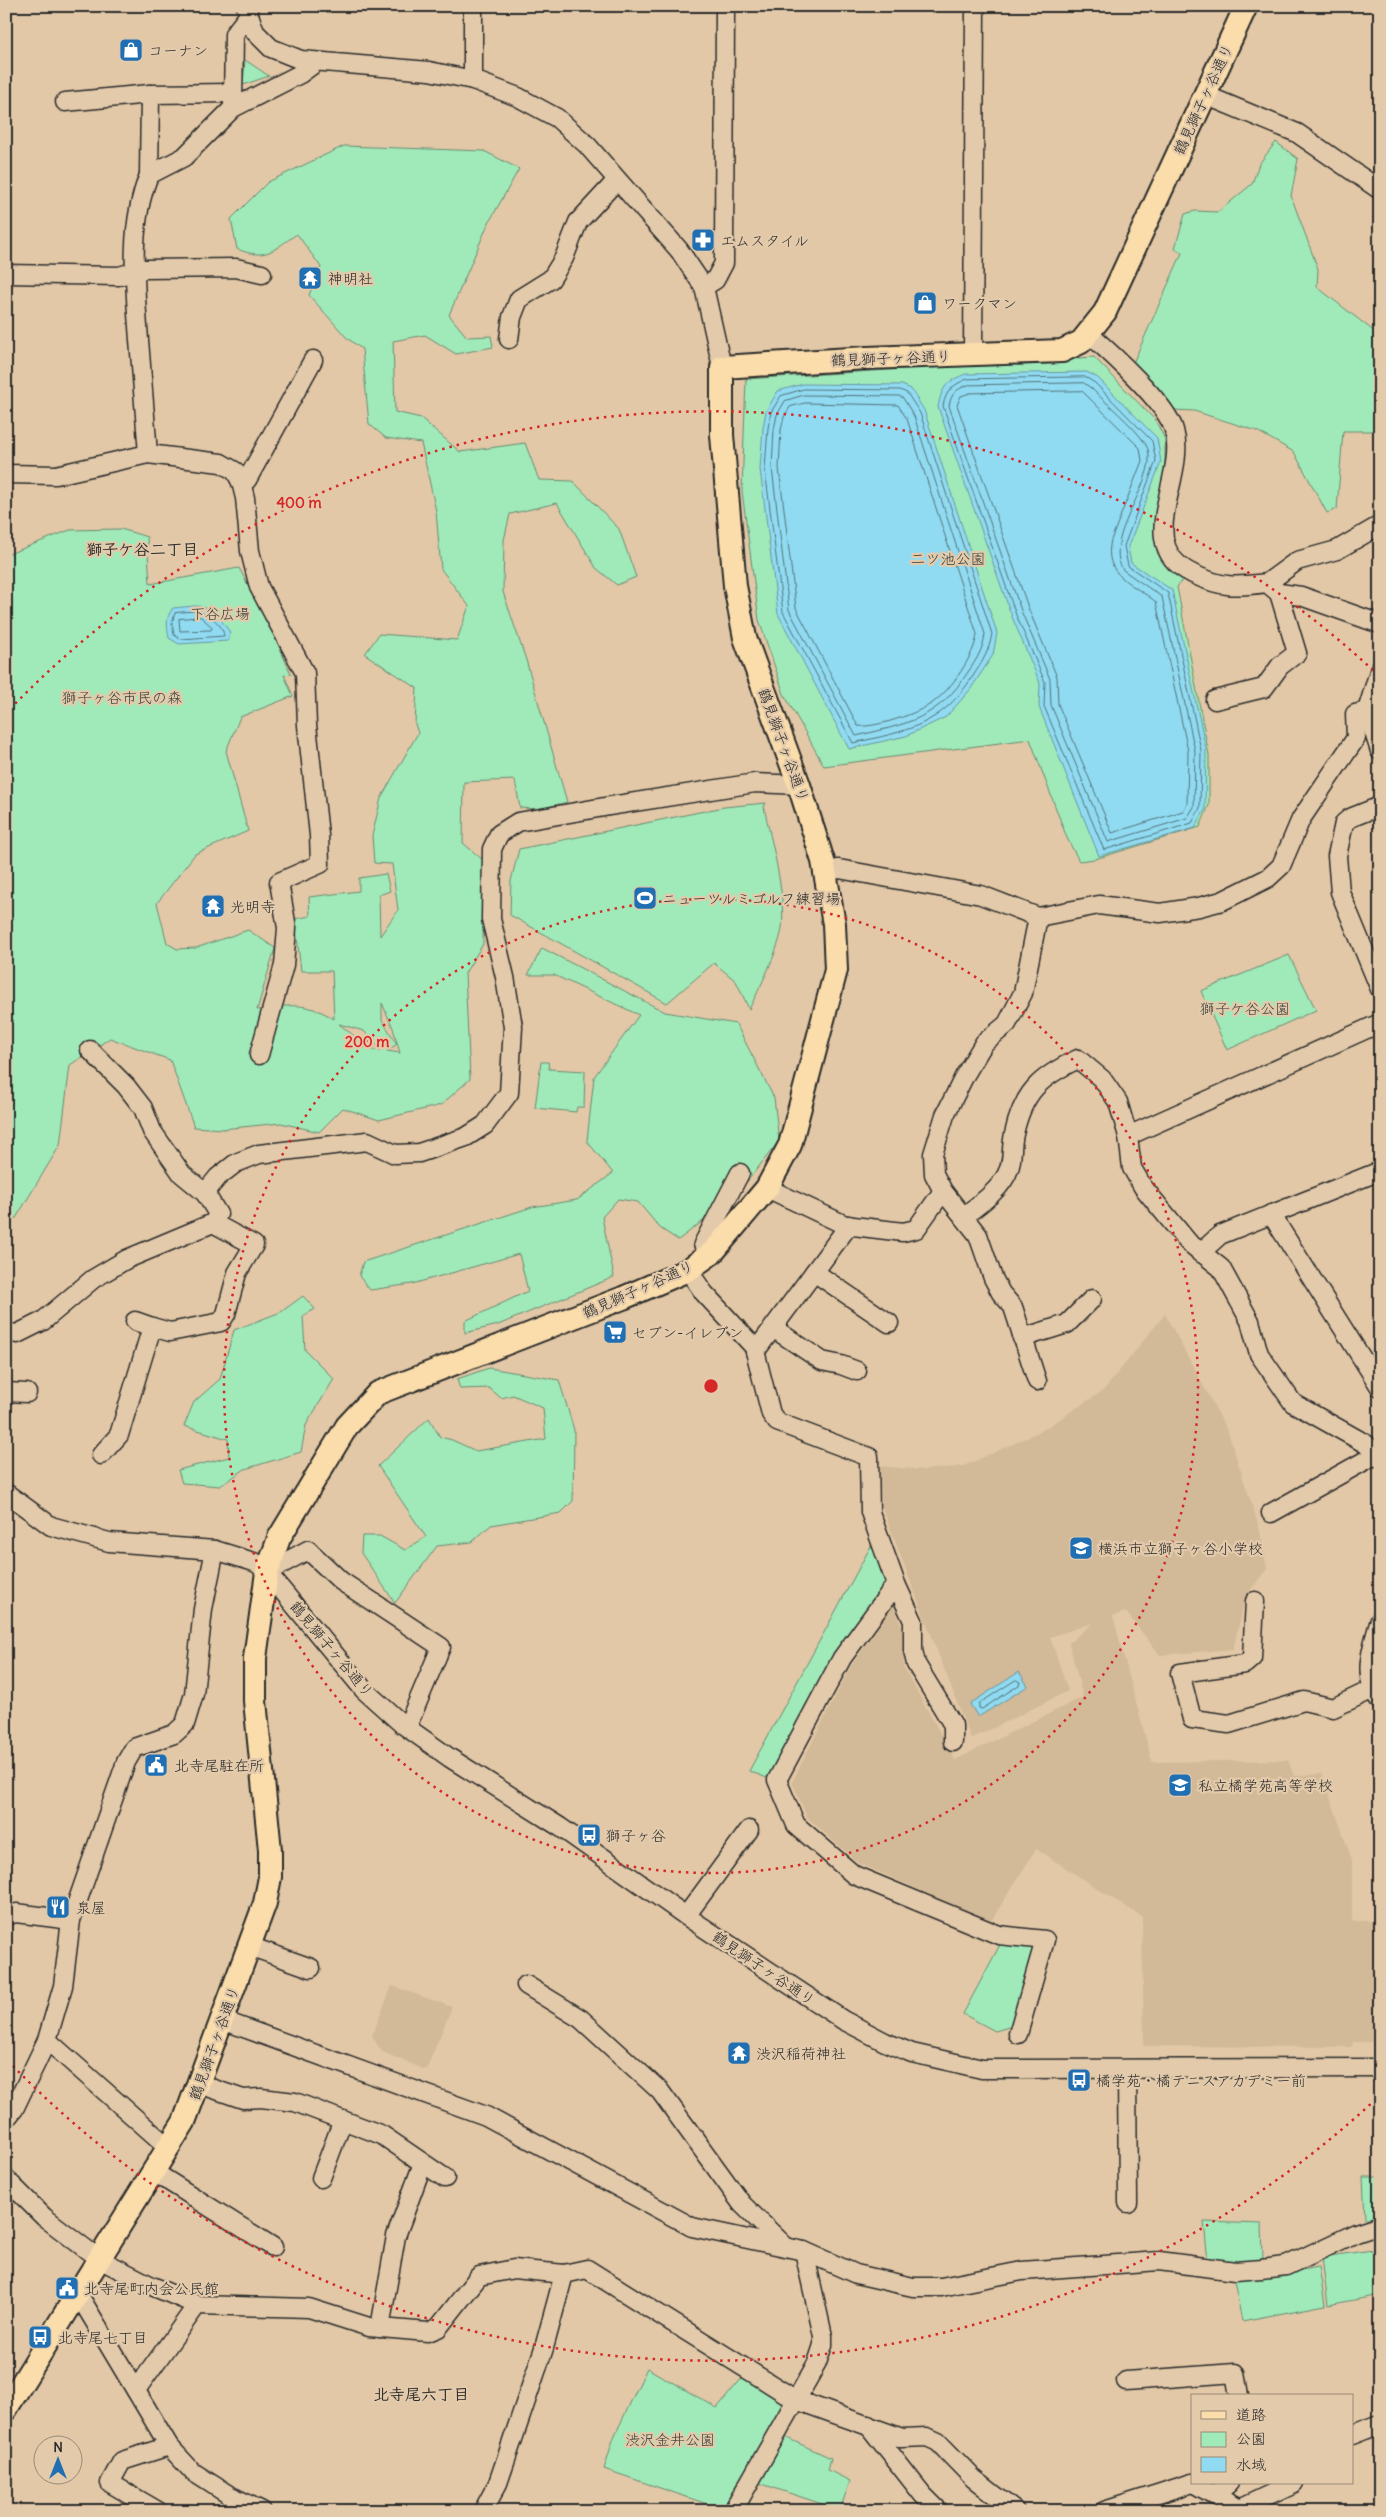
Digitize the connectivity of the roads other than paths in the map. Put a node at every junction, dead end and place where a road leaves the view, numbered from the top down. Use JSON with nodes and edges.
{"nodes":[{"id":1,"x":473,"y":6,"type":"edge"},
{"id":2,"x":725,"y":6,"type":"edge"},
{"id":3,"x":975,"y":6,"type":"edge"},
{"id":4,"x":1246,"y":6,"type":"edge"},
{"id":5,"x":247,"y":11,"type":"edge"},
{"id":6,"x":315,"y":64,"type":"junction"},
{"id":7,"x":473,"y":80,"type":"junction"},
{"id":8,"x":150,"y":94,"type":"junction"},
{"id":9,"x":1205,"y":95,"type":"junction"},
{"id":10,"x":232,"y":101,"type":"junction"},
{"id":11,"x":65,"y":102,"type":"dead end"},
{"id":12,"x":149,"y":175,"type":"junction"},
{"id":13,"x":618,"y":180,"type":"junction"},
{"id":14,"x":1380,"y":190,"type":"edge"},
{"id":15,"x":6,"y":274,"type":"edge"},
{"id":16,"x":134,"y":274,"type":"junction"},
{"id":17,"x":262,"y":274,"type":"dead end"},
{"id":18,"x":704,"y":286,"type":"junction"},
{"id":19,"x":1090,"y":334,"type":"junction"},
{"id":20,"x":508,"y":339,"type":"dead end"},
{"id":21,"x":972,"y":355,"type":"junction"},
{"id":22,"x":313,"y":360,"type":"dead end"},
{"id":23,"x":722,"y":367,"type":"junction"},
{"id":24,"x":148,"y":454,"type":"junction"},
{"id":25,"x":6,"y":474,"type":"edge"},
{"id":26,"x":241,"y":482,"type":"junction"},
{"id":27,"x":1380,"y":525,"type":"edge"},
{"id":28,"x":1273,"y":588,"type":"junction"},
{"id":29,"x":1380,"y":624,"type":"edge"},
{"id":30,"x":1380,"y":668,"type":"edge"},
{"id":31,"x":1215,"y":700,"type":"dead end"},
{"id":32,"x":1367,"y":711,"type":"junction"},
{"id":33,"x":1380,"y":751,"type":"edge"},
{"id":34,"x":799,"y":784,"type":"junction"},
{"id":35,"x":1380,"y":806,"type":"edge"},
{"id":36,"x":826,"y":871,"type":"junction"},
{"id":37,"x":1038,"y":917,"type":"junction"},
{"id":38,"x":1380,"y":990,"type":"edge"},
{"id":39,"x":1380,"y":1023,"type":"edge"},
{"id":40,"x":90,"y":1050,"type":"dead end"},
{"id":41,"x":258,"y":1055,"type":"dead end"},
{"id":42,"x":1128,"y":1136,"type":"junction"},
{"id":43,"x":1380,"y":1171,"type":"edge"},
{"id":44,"x":740,"y":1173,"type":"dead end"},
{"id":45,"x":767,"y":1188,"type":"junction"},
{"id":46,"x":943,"y":1191,"type":"junction"},
{"id":47,"x":205,"y":1193,"type":"junction"},
{"id":48,"x":1271,"y":1214,"type":"junction"},
{"id":49,"x":964,"y":1216,"type":"junction"},
{"id":50,"x":212,"y":1223,"type":"junction"},
{"id":51,"x":849,"y":1225,"type":"junction"},
{"id":52,"x":713,"y":1252,"type":"junction"},
{"id":53,"x":1200,"y":1253,"type":"junction"},
{"id":54,"x":688,"y":1270,"type":"junction"},
{"id":55,"x":814,"y":1272,"type":"junction"},
{"id":56,"x":1092,"y":1299,"type":"dead end"},
{"id":57,"x":134,"y":1321,"type":"dead end"},
{"id":58,"x":888,"y":1323,"type":"dead end"},
{"id":59,"x":152,"y":1327,"type":"junction"},
{"id":60,"x":773,"y":1328,"type":"junction"},
{"id":61,"x":6,"y":1332,"type":"edge"},
{"id":62,"x":1022,"y":1338,"type":"junction"},
{"id":63,"x":755,"y":1352,"type":"junction"},
{"id":64,"x":857,"y":1371,"type":"dead end"},
{"id":65,"x":1037,"y":1381,"type":"dead end"},
{"id":66,"x":1380,"y":1387,"type":"edge"},
{"id":67,"x":6,"y":1392,"type":"edge"},
{"id":68,"x":27,"y":1393,"type":"dead end"},
{"id":69,"x":101,"y":1454,"type":"dead end"},
{"id":70,"x":1378,"y":1456,"type":"edge"},
{"id":71,"x":6,"y":1493,"type":"edge"},
{"id":72,"x":1271,"y":1513,"type":"dead end"},
{"id":73,"x":215,"y":1550,"type":"junction"},
{"id":74,"x":267,"y":1572,"type":"junction"},
{"id":75,"x":896,"y":1584,"type":"junction"},
{"id":76,"x":1256,"y":1601,"type":"dead end"},
{"id":77,"x":1380,"y":1620,"type":"edge"},
{"id":78,"x":1375,"y":1696,"type":"edge"},
{"id":79,"x":407,"y":1727,"type":"junction"},
{"id":80,"x":954,"y":1742,"type":"dead end"},
{"id":81,"x":750,"y":1830,"type":"dead end"},
{"id":82,"x":6,"y":1916,"type":"edge"},
{"id":83,"x":686,"y":1916,"type":"junction"},
{"id":84,"x":71,"y":1920,"type":"junction"},
{"id":85,"x":250,"y":1946,"type":"junction"},
{"id":86,"x":311,"y":1968,"type":"dead end"},
{"id":87,"x":526,"y":1985,"type":"dead end"},
{"id":88,"x":222,"y":2020,"type":"junction"},
{"id":89,"x":1018,"y":2034,"type":"dead end"},
{"id":90,"x":47,"y":2040,"type":"junction"},
{"id":91,"x":1380,"y":2068,"type":"edge"},
{"id":92,"x":1128,"y":2070,"type":"junction"},
{"id":93,"x":199,"y":2084,"type":"junction"},
{"id":94,"x":6,"y":2119,"type":"edge"},
{"id":95,"x":343,"y":2120,"type":"junction"},
{"id":96,"x":169,"y":2148,"type":"junction"},
{"id":97,"x":423,"y":2163,"type":"junction"},
{"id":98,"x":154,"y":2172,"type":"junction"},
{"id":99,"x":321,"y":2178,"type":"dead end"},
{"id":100,"x":445,"y":2178,"type":"dead end"},
{"id":101,"x":6,"y":2179,"type":"edge"},
{"id":102,"x":1128,"y":2204,"type":"dead end"},
{"id":103,"x":1380,"y":2225,"type":"edge"},
{"id":104,"x":785,"y":2246,"type":"junction"},
{"id":105,"x":273,"y":2247,"type":"dead end"},
{"id":106,"x":804,"y":2250,"type":"junction"},
{"id":107,"x":99,"y":2259,"type":"junction"},
{"id":108,"x":564,"y":2274,"type":"junction"},
{"id":109,"x":77,"y":2292,"type":"junction"},
{"id":110,"x":197,"y":2305,"type":"junction"},
{"id":111,"x":380,"y":2328,"type":"junction"},
{"id":112,"x":1126,"y":2381,"type":"dead end"},
{"id":113,"x":136,"y":2390,"type":"junction"},
{"id":114,"x":1239,"y":2394,"type":"edge"},
{"id":115,"x":796,"y":2400,"type":"junction"},
{"id":116,"x":6,"y":2409,"type":"edge"},
{"id":117,"x":1380,"y":2424,"type":"edge"},
{"id":118,"x":868,"y":2425,"type":"junction"},
{"id":119,"x":1354,"y":2434,"type":"edge"},
{"id":120,"x":169,"y":2446,"type":"junction"},
{"id":121,"x":1191,"y":2484,"type":"edge"},
{"id":122,"x":1195,"y":2484,"type":"edge"},
{"id":123,"x":1228,"y":2484,"type":"edge"},
{"id":124,"x":1292,"y":2484,"type":"edge"},
{"id":125,"x":1215,"y":2496,"type":"junction"},
{"id":126,"x":158,"y":2511,"type":"edge"},
{"id":127,"x":262,"y":2511,"type":"edge"},
{"id":128,"x":483,"y":2511,"type":"edge"},
{"id":129,"x":733,"y":2511,"type":"edge"},
{"id":130,"x":939,"y":2511,"type":"edge"},
{"id":131,"x":1015,"y":2511,"type":"edge"},
{"id":132,"x":1104,"y":2511,"type":"edge"}],
"edges":[{"from":1,"to":7,"type":"street"},
{"from":2,"to":18,"type":"street"},
{"from":3,"to":21,"type":"street"},
{"from":4,"to":9,"type":"main road","name":"鶴見獅子ヶ谷通り"},
{"from":5,"to":6,"type":"street"},
{"from":5,"to":10,"type":"street"},
{"from":6,"to":7,"type":"street"},
{"from":6,"to":10,"type":"street"},
{"from":7,"to":13,"type":"street"},
{"from":8,"to":10,"type":"street"},
{"from":8,"to":11,"type":"street"},
{"from":8,"to":12,"type":"street"},
{"from":9,"to":14,"type":"street"},
{"from":9,"to":19,"type":"main road","name":"鶴見獅子ヶ谷通り"},
{"from":10,"to":12,"type":"street"},
{"from":12,"to":16,"type":"street"},
{"from":13,"to":18,"type":"street"},
{"from":13,"to":20,"type":"street"},
{"from":15,"to":16,"type":"street"},
{"from":16,"to":17,"type":"street"},
{"from":16,"to":24,"type":"street"},
{"from":18,"to":23,"type":"street"},
{"from":19,"to":21,"type":"main road","name":"鶴見獅子ヶ谷通り"},
{"from":19,"to":28,"type":"street"},
{"from":21,"to":23,"type":"main road","name":"鶴見獅子ヶ谷通り"},
{"from":22,"to":26,"type":"street"},
{"from":23,"to":34,"type":"main road","name":"鶴見獅子ヶ谷通り"},
{"from":24,"to":25,"type":"street"},
{"from":24,"to":26,"type":"street"},
{"from":26,"to":41,"type":"street"},
{"from":27,"to":28,"type":"street"},
{"from":28,"to":29,"type":"street"},
{"from":28,"to":31,"type":"street"},
{"from":30,"to":32,"type":"street"},
{"from":32,"to":33,"type":"street"},
{"from":32,"to":37,"type":"street"},
{"from":34,"to":36,"type":"main road","name":"鶴見獅子ヶ谷通り"},
{"from":34,"to":47,"type":"street"},
{"from":35,"to":38,"type":"street"},
{"from":36,"to":37,"type":"street"},
{"from":36,"to":45,"type":"main road","name":"鶴見獅子ヶ谷通り"},
{"from":37,"to":46,"type":"street"},
{"from":39,"to":42,"type":"street"},
{"from":40,"to":47,"type":"street"},
{"from":42,"to":49,"type":"street"},
{"from":42,"to":53,"type":"street"},
{"from":43,"to":48,"type":"street"},
{"from":44,"to":52,"type":"street"},
{"from":45,"to":51,"type":"street"},
{"from":45,"to":52,"type":"main road","name":"鶴見獅子ヶ谷通り"},
{"from":46,"to":49,"type":"street"},
{"from":46,"to":51,"type":"street"},
{"from":47,"to":50,"type":"street"},
{"from":48,"to":53,"type":"street"},
{"from":48,"to":66,"type":"street"},
{"from":49,"to":62,"type":"street"},
{"from":50,"to":59,"type":"street"},
{"from":50,"to":61,"type":"street"},
{"from":51,"to":55,"type":"street"},
{"from":52,"to":54,"type":"main road","name":"鶴見獅子ヶ谷通り"},
{"from":53,"to":70,"type":"street"},
{"from":54,"to":63,"type":"street"},
{"from":54,"to":74,"type":"main road","name":"鶴見獅子ヶ谷通り"},
{"from":55,"to":58,"type":"street"},
{"from":55,"to":60,"type":"street"},
{"from":56,"to":62,"type":"street"},
{"from":57,"to":59,"type":"street"},
{"from":59,"to":69,"type":"street"},
{"from":60,"to":63,"type":"street"},
{"from":60,"to":64,"type":"street"},
{"from":62,"to":65,"type":"street"},
{"from":63,"to":75,"type":"street"},
{"from":67,"to":68,"type":"street"},
{"from":70,"to":72,"type":"street"},
{"from":71,"to":73,"type":"street"},
{"from":73,"to":74,"type":"street"},
{"from":73,"to":84,"type":"street"},
{"from":74,"to":79,"type":"street","name":"鶴見獅子ヶ谷通り"},
{"from":74,"to":79,"type":"street"},
{"from":74,"to":85,"type":"main road","name":"鶴見獅子ヶ谷通り"},
{"from":75,"to":80,"type":"street"},
{"from":75,"to":89,"type":"street"},
{"from":76,"to":78,"type":"street"},
{"from":77,"to":78,"type":"street"},
{"from":79,"to":83,"type":"street","name":"鶴見獅子ヶ谷通り"},
{"from":81,"to":83,"type":"street"},
{"from":82,"to":84,"type":"street"},
{"from":83,"to":92,"type":"street","name":"鶴見獅子ヶ谷通り"},
{"from":84,"to":90,"type":"street"},
{"from":85,"to":86,"type":"street"},
{"from":85,"to":88,"type":"main road","name":"鶴見獅子ヶ谷通り"},
{"from":87,"to":104,"type":"street"},
{"from":88,"to":93,"type":"main road","name":"鶴見獅子ヶ谷通り"},
{"from":88,"to":104,"type":"street"},
{"from":90,"to":94,"type":"street"},
{"from":90,"to":96,"type":"street"},
{"from":91,"to":92,"type":"street","name":"鶴見獅子ヶ谷通り"},
{"from":92,"to":102,"type":"street"},
{"from":93,"to":95,"type":"street"},
{"from":93,"to":96,"type":"main road","name":"鶴見獅子ヶ谷通り"},
{"from":95,"to":97,"type":"street"},
{"from":95,"to":99,"type":"street"},
{"from":96,"to":98,"type":"main road","name":"鶴見獅子ヶ谷通り"},
{"from":97,"to":100,"type":"street"},
{"from":97,"to":111,"type":"street"},
{"from":98,"to":105,"type":"street"},
{"from":98,"to":107,"type":"main road","name":"鶴見獅子ヶ谷通り"},
{"from":101,"to":107,"type":"street"},
{"from":103,"to":106,"type":"street"},
{"from":104,"to":106,"type":"street"},
{"from":106,"to":115,"type":"street"},
{"from":107,"to":109,"type":"main road","name":"鶴見獅子ヶ谷通り"},
{"from":107,"to":110,"type":"street"},
{"from":108,"to":111,"type":"street"},
{"from":108,"to":115,"type":"street"},
{"from":108,"to":128,"type":"street"},
{"from":109,"to":113,"type":"street"},
{"from":109,"to":116,"type":"main road","name":"鶴見獅子ヶ谷通り"},
{"from":110,"to":111,"type":"street"},
{"from":110,"to":113,"type":"street"},
{"from":112,"to":114,"type":"street"},
{"from":113,"to":120,"type":"street"},
{"from":115,"to":118,"type":"street"},
{"from":115,"to":129,"type":"street"},
{"from":117,"to":119,"type":"street"},
{"from":118,"to":130,"type":"street"},
{"from":118,"to":131,"type":"street"},
{"from":120,"to":126,"type":"street"},
{"from":120,"to":127,"type":"street"},
{"from":121,"to":132,"type":"street"},
{"from":122,"to":125,"type":"street"},
{"from":123,"to":125,"type":"street"},
{"from":124,"to":125,"type":"street"}]}
